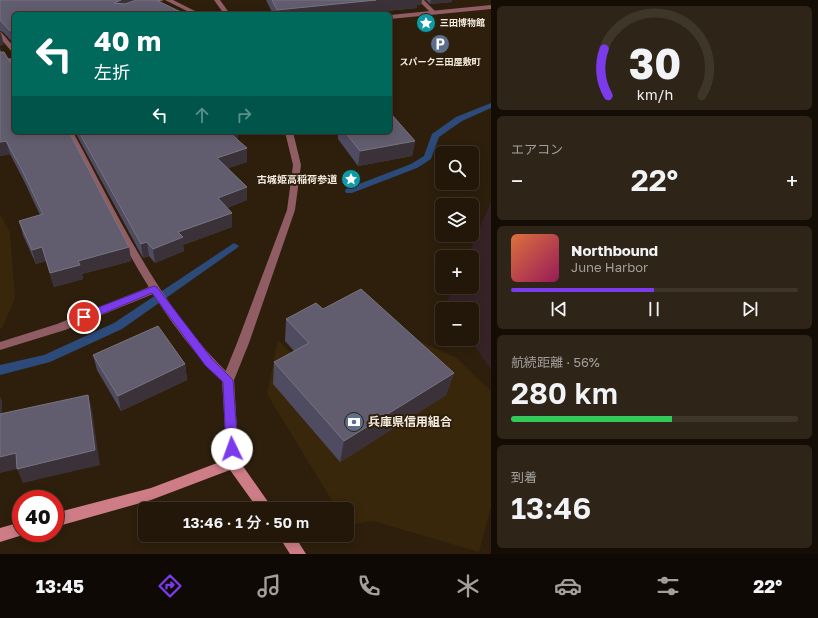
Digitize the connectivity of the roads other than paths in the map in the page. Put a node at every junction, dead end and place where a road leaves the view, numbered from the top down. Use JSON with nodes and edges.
{"nodes":[{"id":1,"x":161,"y":0,"type":"edge"},
{"id":2,"x":168,"y":0,"type":"edge"},
{"id":3,"x":217,"y":0,"type":"edge"},
{"id":4,"x":421,"y":0,"type":"edge"},
{"id":5,"x":491,"y":7,"type":"edge"},
{"id":6,"x":126,"y":12,"type":"edge"},
{"id":7,"x":194,"y":12,"type":"edge"},
{"id":8,"x":226,"y":12,"type":"edge"},
{"id":9,"x":433,"y":12,"type":"junction"},
{"id":10,"x":392,"y":18,"type":"edge"},
{"id":11,"x":0,"y":34,"type":"edge"},
{"id":12,"x":12,"y":49,"type":"edge"},
{"id":13,"x":12,"y":60,"type":"edge"},
{"id":14,"x":0,"y":61,"type":"edge"},
{"id":15,"x":70,"y":134,"type":"edge"},
{"id":16,"x":289,"y":134,"type":"edge"},
{"id":17,"x":155,"y":291,"type":"junction"},
{"id":18,"x":0,"y":346,"type":"edge"},
{"id":19,"x":228,"y":380,"type":"junction"},
{"id":20,"x":233,"y":463,"type":"junction"},
{"id":21,"x":261,"y":502,"type":"edge"},
{"id":22,"x":64,"y":518,"type":"edge"},
{"id":23,"x":12,"y":532,"type":"edge"},
{"id":24,"x":0,"y":535,"type":"edge"},
{"id":25,"x":290,"y":542,"type":"edge"},
{"id":26,"x":299,"y":554,"type":"edge"}],
"edges":[{"from":1,"to":6,"type":"street"},
{"from":2,"to":7,"type":"street"},
{"from":3,"to":8,"type":"street"},
{"from":4,"to":9,"type":"street"},
{"from":5,"to":9,"type":"street"},
{"from":9,"to":10,"type":"street"},
{"from":11,"to":12,"type":"street"},
{"from":13,"to":14,"type":"street"},
{"from":15,"to":17,"type":"street"},
{"from":16,"to":19,"type":"street"},
{"from":17,"to":18,"type":"street"},
{"from":17,"to":19,"type":"street"},
{"from":19,"to":20,"type":"street"},
{"from":20,"to":21,"type":"main road"},
{"from":20,"to":22,"type":"main road"},
{"from":23,"to":24,"type":"main road"},
{"from":25,"to":26,"type":"main road"}]}
